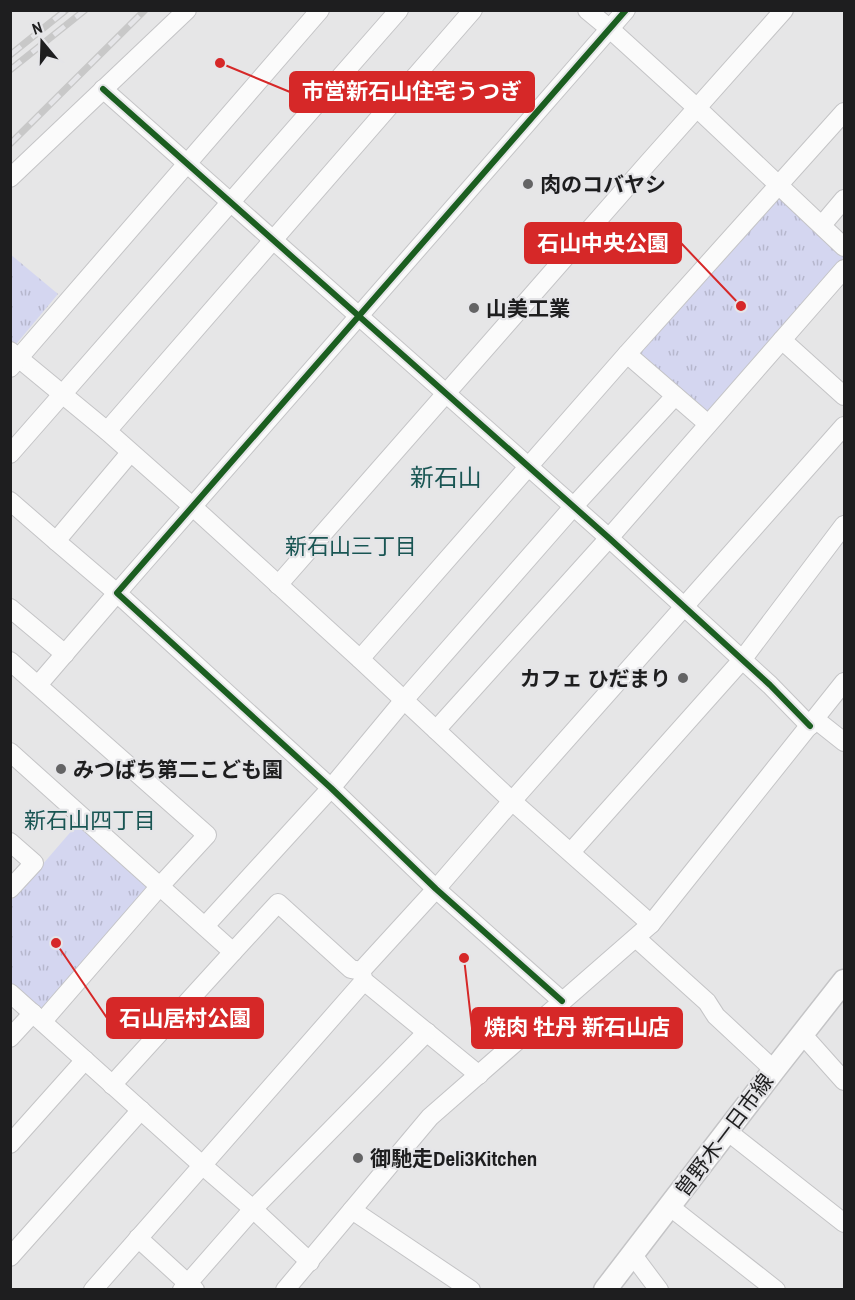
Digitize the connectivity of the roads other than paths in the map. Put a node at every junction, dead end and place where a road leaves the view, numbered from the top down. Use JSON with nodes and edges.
{"nodes":[{"id":1,"x":187,"y":10,"type":"edge"},
{"id":2,"x":320,"y":10,"type":"edge"},
{"id":3,"x":399,"y":10,"type":"edge"},
{"id":4,"x":473,"y":10,"type":"edge"},
{"id":5,"x":587,"y":10,"type":"edge"},
{"id":6,"x":626,"y":10,"type":"edge"},
{"id":7,"x":784,"y":10,"type":"edge"},
{"id":8,"x":610,"y":29,"type":"junction"},
{"id":9,"x":103,"y":89,"type":"junction"},
{"id":10,"x":697,"y":108,"type":"junction"},
{"id":11,"x":844,"y":112,"type":"edge"},
{"id":12,"x":188,"y":163,"type":"junction"},
{"id":13,"x":10,"y":178,"type":"edge"},
{"id":14,"x":779,"y":186,"type":"junction"},
{"id":15,"x":844,"y":199,"type":"edge"},
{"id":16,"x":231,"y":203,"type":"junction"},
{"id":17,"x":822,"y":225,"type":"junction"},
{"id":18,"x":273,"y":239,"type":"junction"},
{"id":19,"x":844,"y":247,"type":"edge"},
{"id":20,"x":844,"y":269,"type":"edge"},
{"id":21,"x":359,"y":315,"type":"junction"},
{"id":22,"x":782,"y":340,"type":"junction"},
{"id":23,"x":627,"y":354,"type":"junction"},
{"id":24,"x":14,"y":359,"type":"edge"},
{"id":25,"x":446,"y":394,"type":"junction"},
{"id":26,"x":62,"y":395,"type":"junction"},
{"id":27,"x":675,"y":396,"type":"junction"},
{"id":28,"x":844,"y":396,"type":"edge"},
{"id":29,"x":708,"y":424,"type":"junction"},
{"id":30,"x":844,"y":426,"type":"edge"},
{"id":31,"x":107,"y":431,"type":"junction"},
{"id":32,"x":130,"y":453,"type":"junction"},
{"id":33,"x":10,"y":454,"type":"edge"},
{"id":34,"x":528,"y":466,"type":"junction"},
{"id":35,"x":193,"y":507,"type":"junction"},
{"id":36,"x":573,"y":507,"type":"junction"},
{"id":37,"x":14,"y":510,"type":"edge"},
{"id":38,"x":844,"y":525,"type":"edge"},
{"id":39,"x":609,"y":538,"type":"junction"},
{"id":40,"x":56,"y":541,"type":"junction"},
{"id":41,"x":278,"y":585,"type":"junction"},
{"id":42,"x":117,"y":593,"type":"junction"},
{"id":43,"x":685,"y":607,"type":"junction"},
{"id":44,"x":10,"y":608,"type":"edge"},
{"id":45,"x":65,"y":654,"type":"junction"},
{"id":46,"x":360,"y":659,"type":"junction"},
{"id":47,"x":742,"y":660,"type":"junction"},
{"id":48,"x":10,"y":661,"type":"edge"},
{"id":49,"x":844,"y":682,"type":"edge"},
{"id":50,"x":38,"y":685,"type":"junction"},
{"id":51,"x":404,"y":700,"type":"junction"},
{"id":52,"x":812,"y":723,"type":"junction"},
{"id":53,"x":435,"y":730,"type":"junction"},
{"id":54,"x":844,"y":742,"type":"edge"},
{"id":55,"x":10,"y":752,"type":"edge"},
{"id":56,"x":331,"y":788,"type":"junction"},
{"id":57,"x":512,"y":801,"type":"junction"},
{"id":58,"x":10,"y":842,"type":"edge"},
{"id":59,"x":571,"y":852,"type":"junction"},
{"id":60,"x":160,"y":886,"type":"junction"},
{"id":61,"x":10,"y":889,"type":"edge"},
{"id":62,"x":436,"y":889,"type":"junction"},
{"id":63,"x":651,"y":924,"type":"junction"},
{"id":64,"x":205,"y":926,"type":"junction"},
{"id":65,"x":636,"y":938,"type":"junction"},
{"id":66,"x":232,"y":952,"type":"junction"},
{"id":67,"x":363,"y":976,"type":"junction"},
{"id":68,"x":844,"y":983,"type":"edge"},
{"id":69,"x":10,"y":993,"type":"edge"},
{"id":70,"x":562,"y":1001,"type":"junction"},
{"id":71,"x":38,"y":1017,"type":"junction"},
{"id":72,"x":427,"y":1032,"type":"junction"},
{"id":73,"x":802,"y":1034,"type":"junction"},
{"id":74,"x":10,"y":1038,"type":"edge"},
{"id":75,"x":85,"y":1060,"type":"junction"},
{"id":76,"x":774,"y":1070,"type":"junction"},
{"id":77,"x":479,"y":1075,"type":"junction"},
{"id":78,"x":844,"y":1081,"type":"edge"},
{"id":79,"x":112,"y":1085,"type":"junction"},
{"id":80,"x":141,"y":1110,"type":"junction"},
{"id":81,"x":727,"y":1131,"type":"junction"},
{"id":82,"x":10,"y":1144,"type":"edge"},
{"id":83,"x":202,"y":1165,"type":"junction"},
{"id":84,"x":669,"y":1206,"type":"junction"},
{"id":85,"x":253,"y":1209,"type":"junction"},
{"id":86,"x":352,"y":1210,"type":"junction"},
{"id":87,"x":844,"y":1223,"type":"edge"},
{"id":88,"x":138,"y":1238,"type":"junction"},
{"id":89,"x":632,"y":1254,"type":"junction"},
{"id":90,"x":10,"y":1257,"type":"edge"},
{"id":91,"x":310,"y":1262,"type":"junction"},
{"id":92,"x":295,"y":1287,"type":"edge"},
{"id":93,"x":188,"y":1288,"type":"edge"},
{"id":94,"x":93,"y":1290,"type":"edge"},
{"id":95,"x":471,"y":1290,"type":"edge"},
{"id":96,"x":604,"y":1290,"type":"edge"},
{"id":97,"x":659,"y":1290,"type":"edge"},
{"id":98,"x":776,"y":1290,"type":"edge"}],
"edges":[{"from":1,"to":9,"type":"street"},
{"from":2,"to":12,"type":"street"},
{"from":3,"to":16,"type":"street"},
{"from":4,"to":18,"type":"street"},
{"from":5,"to":8,"type":"street"},
{"from":6,"to":8,"type":"street"},
{"from":7,"to":10,"type":"street"},
{"from":8,"to":10,"type":"street"},
{"from":8,"to":21,"type":"street"},
{"from":9,"to":12,"type":"street"},
{"from":9,"to":13,"type":"street"},
{"from":10,"to":14,"type":"street"},
{"from":10,"to":25,"type":"street"},
{"from":11,"to":14,"type":"street"},
{"from":12,"to":16,"type":"street"},
{"from":12,"to":24,"type":"street"},
{"from":14,"to":17,"type":"street"},
{"from":14,"to":23,"type":"street"},
{"from":15,"to":17,"type":"street"},
{"from":16,"to":18,"type":"street"},
{"from":16,"to":26,"type":"street"},
{"from":17,"to":19,"type":"street"},
{"from":18,"to":21,"type":"street"},
{"from":18,"to":31,"type":"street"},
{"from":20,"to":22,"type":"street"},
{"from":21,"to":25,"type":"street"},
{"from":21,"to":35,"type":"street"},
{"from":22,"to":28,"type":"street"},
{"from":22,"to":29,"type":"street"},
{"from":23,"to":27,"type":"street"},
{"from":23,"to":34,"type":"street"},
{"from":24,"to":26,"type":"street"},
{"from":25,"to":34,"type":"street"},
{"from":25,"to":41,"type":"street"},
{"from":26,"to":31,"type":"street"},
{"from":26,"to":33,"type":"street"},
{"from":27,"to":29,"type":"street"},
{"from":27,"to":36,"type":"street"},
{"from":29,"to":39,"type":"street"},
{"from":30,"to":43,"type":"street"},
{"from":31,"to":32,"type":"street"},
{"from":32,"to":35,"type":"street"},
{"from":32,"to":40,"type":"street"},
{"from":34,"to":36,"type":"street"},
{"from":34,"to":46,"type":"street"},
{"from":35,"to":41,"type":"street"},
{"from":35,"to":42,"type":"street"},
{"from":36,"to":39,"type":"street"},
{"from":36,"to":51,"type":"street"},
{"from":37,"to":40,"type":"street"},
{"from":38,"to":47,"type":"street"},
{"from":39,"to":43,"type":"street"},
{"from":39,"to":53,"type":"street"},
{"from":40,"to":42,"type":"street"},
{"from":41,"to":46,"type":"street"},
{"from":42,"to":45,"type":"street"},
{"from":42,"to":56,"type":"street"},
{"from":43,"to":47,"type":"street"},
{"from":43,"to":57,"type":"street"},
{"from":44,"to":45,"type":"street"},
{"from":45,"to":50,"type":"street"},
{"from":46,"to":51,"type":"street"},
{"from":47,"to":52,"type":"street"},
{"from":47,"to":59,"type":"street"},
{"from":48,"to":50,"type":"street"},
{"from":49,"to":52,"type":"street"},
{"from":50,"to":60,"type":"street"},
{"from":51,"to":53,"type":"street"},
{"from":51,"to":56,"type":"street"},
{"from":52,"to":54,"type":"street"},
{"from":52,"to":63,"type":"street"},
{"from":53,"to":57,"type":"street"},
{"from":55,"to":60,"type":"street"},
{"from":56,"to":62,"type":"street"},
{"from":56,"to":64,"type":"street"},
{"from":57,"to":59,"type":"street"},
{"from":57,"to":62,"type":"street"},
{"from":58,"to":61,"type":"street"},
{"from":59,"to":63,"type":"street"},
{"from":60,"to":64,"type":"street"},
{"from":60,"to":71,"type":"street"},
{"from":62,"to":67,"type":"street"},
{"from":62,"to":70,"type":"street"},
{"from":63,"to":65,"type":"street"},
{"from":64,"to":66,"type":"street"},
{"from":65,"to":70,"type":"street"},
{"from":65,"to":76,"type":"street"},
{"from":66,"to":67,"type":"street"},
{"from":66,"to":79,"type":"street"},
{"from":67,"to":72,"type":"street"},
{"from":67,"to":83,"type":"street"},
{"from":68,"to":73,"type":"main road","name":"曽野木一日市線"},
{"from":69,"to":71,"type":"street"},
{"from":70,"to":77,"type":"street"},
{"from":71,"to":74,"type":"street"},
{"from":71,"to":75,"type":"street"},
{"from":72,"to":77,"type":"street"},
{"from":72,"to":85,"type":"street"},
{"from":73,"to":76,"type":"main road","name":"曽野木一日市線"},
{"from":73,"to":78,"type":"street"},
{"from":75,"to":79,"type":"street"},
{"from":75,"to":82,"type":"street"},
{"from":76,"to":81,"type":"main road","name":"曽野木一日市線"},
{"from":77,"to":86,"type":"street"},
{"from":79,"to":80,"type":"street"},
{"from":80,"to":83,"type":"street"},
{"from":80,"to":90,"type":"street"},
{"from":81,"to":84,"type":"main road","name":"曽野木一日市線"},
{"from":81,"to":87,"type":"street"},
{"from":83,"to":85,"type":"street"},
{"from":83,"to":88,"type":"street"},
{"from":84,"to":89,"type":"main road","name":"曽野木一日市線"},
{"from":84,"to":98,"type":"street"},
{"from":85,"to":91,"type":"street"},
{"from":85,"to":93,"type":"street"},
{"from":86,"to":91,"type":"street"},
{"from":86,"to":95,"type":"street"},
{"from":88,"to":93,"type":"street"},
{"from":88,"to":94,"type":"street"},
{"from":89,"to":96,"type":"main road","name":"曽野木一日市線"},
{"from":89,"to":97,"type":"street"},
{"from":91,"to":92,"type":"street"}]}
